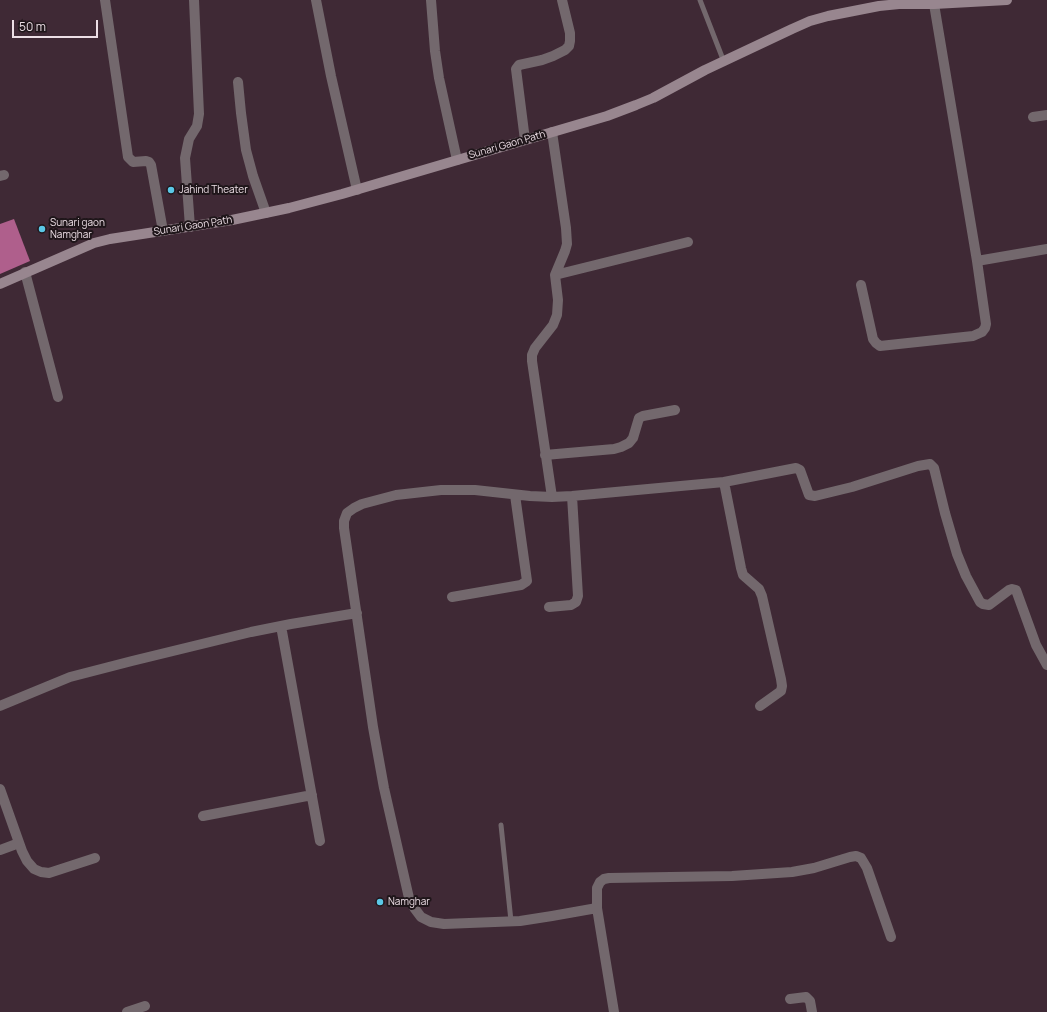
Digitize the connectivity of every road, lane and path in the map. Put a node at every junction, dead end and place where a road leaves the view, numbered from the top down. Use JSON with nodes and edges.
{"nodes":[{"id":1,"x":105,"y":0,"type":"edge"},
{"id":2,"x":194,"y":0,"type":"edge"},
{"id":3,"x":316,"y":0,"type":"edge"},
{"id":4,"x":431,"y":0,"type":"edge"},
{"id":5,"x":562,"y":0,"type":"edge"},
{"id":6,"x":700,"y":0,"type":"edge"},
{"id":7,"x":1007,"y":0,"type":"edge"},
{"id":8,"x":934,"y":4,"type":"junction"},
{"id":9,"x":724,"y":62,"type":"junction"},
{"id":10,"x":238,"y":82,"type":"dead end"},
{"id":11,"x":1047,"y":115,"type":"edge"},
{"id":12,"x":1033,"y":117,"type":"dead end"},
{"id":13,"x":552,"y":132,"type":"junction"},
{"id":14,"x":525,"y":140,"type":"junction"},
{"id":15,"x":457,"y":160,"type":"junction"},
{"id":16,"x":357,"y":190,"type":"junction"},
{"id":17,"x":266,"y":213,"type":"junction"},
{"id":18,"x":190,"y":227,"type":"junction"},
{"id":19,"x":163,"y":231,"type":"junction"},
{"id":20,"x":688,"y":242,"type":"dead end"},
{"id":21,"x":1047,"y":249,"type":"edge"},
{"id":22,"x":977,"y":260,"type":"junction"},
{"id":23,"x":25,"y":272,"type":"junction"},
{"id":24,"x":556,"y":276,"type":"junction"},
{"id":25,"x":0,"y":284,"type":"edge"},
{"id":26,"x":861,"y":286,"type":"dead end"},
{"id":27,"x":58,"y":397,"type":"dead end"},
{"id":28,"x":675,"y":410,"type":"dead end"},
{"id":29,"x":545,"y":455,"type":"junction"},
{"id":30,"x":724,"y":482,"type":"junction"},
{"id":31,"x":515,"y":495,"type":"junction"},
{"id":32,"x":572,"y":496,"type":"junction"},
{"id":33,"x":552,"y":497,"type":"junction"},
{"id":34,"x":452,"y":597,"type":"dead end"},
{"id":35,"x":549,"y":607,"type":"dead end"},
{"id":36,"x":357,"y":613,"type":"junction"},
{"id":37,"x":281,"y":626,"type":"junction"},
{"id":38,"x":1047,"y":665,"type":"edge"},
{"id":39,"x":0,"y":706,"type":"edge"},
{"id":40,"x":760,"y":706,"type":"dead end"},
{"id":41,"x":0,"y":789,"type":"edge"},
{"id":42,"x":312,"y":795,"type":"junction"},
{"id":43,"x":202,"y":816,"type":"dead end"},
{"id":44,"x":501,"y":825,"type":"dead end"},
{"id":45,"x":320,"y":842,"type":"dead end"},
{"id":46,"x":19,"y":843,"type":"junction"},
{"id":47,"x":0,"y":850,"type":"edge"},
{"id":48,"x":95,"y":858,"type":"dead end"},
{"id":49,"x":597,"y":908,"type":"junction"},
{"id":50,"x":511,"y":921,"type":"junction"},
{"id":51,"x":891,"y":937,"type":"dead end"},
{"id":52,"x":790,"y":999,"type":"dead end"},
{"id":53,"x":145,"y":1006,"type":"dead end"},
{"id":54,"x":127,"y":1012,"type":"edge"},
{"id":55,"x":614,"y":1012,"type":"edge"},
{"id":56,"x":812,"y":1012,"type":"edge"}],
"edges":[{"from":1,"to":19,"type":"street"},
{"from":2,"to":18,"type":"street"},
{"from":3,"to":16,"type":"street"},
{"from":4,"to":15,"type":"street"},
{"from":5,"to":14,"type":"street"},
{"from":6,"to":9,"type":"lane"},
{"from":7,"to":8,"type":"street","name":"Sunari Gaon Path"},
{"from":8,"to":9,"type":"street","name":"Sunari Gaon Path"},
{"from":8,"to":22,"type":"street"},
{"from":9,"to":13,"type":"street","name":"Sunari Gaon Path"},
{"from":10,"to":17,"type":"street"},
{"from":11,"to":12,"type":"street"},
{"from":13,"to":14,"type":"street","name":"Sunari Gaon Path"},
{"from":13,"to":24,"type":"street"},
{"from":14,"to":15,"type":"street","name":"Sunari Gaon Path"},
{"from":15,"to":16,"type":"street","name":"Sunari Gaon Path"},
{"from":16,"to":17,"type":"street","name":"Sunari Gaon Path"},
{"from":17,"to":18,"type":"street","name":"Sunari Gaon Path"},
{"from":18,"to":19,"type":"street","name":"Sunari Gaon Path"},
{"from":19,"to":23,"type":"street","name":"Sunari Gaon Path"},
{"from":20,"to":24,"type":"street"},
{"from":21,"to":22,"type":"street"},
{"from":22,"to":26,"type":"street"},
{"from":23,"to":25,"type":"street","name":"Sunari Gaon Path"},
{"from":23,"to":27,"type":"street"},
{"from":24,"to":29,"type":"street"},
{"from":28,"to":29,"type":"street"},
{"from":29,"to":33,"type":"street"},
{"from":30,"to":32,"type":"street"},
{"from":30,"to":38,"type":"street"},
{"from":30,"to":40,"type":"street"},
{"from":31,"to":33,"type":"street"},
{"from":31,"to":34,"type":"street"},
{"from":31,"to":36,"type":"street"},
{"from":32,"to":33,"type":"street"},
{"from":32,"to":35,"type":"street"},
{"from":36,"to":37,"type":"street"},
{"from":36,"to":50,"type":"street"},
{"from":37,"to":39,"type":"street"},
{"from":37,"to":42,"type":"street"},
{"from":41,"to":46,"type":"street"},
{"from":42,"to":43,"type":"street"},
{"from":42,"to":45,"type":"street"},
{"from":44,"to":50,"type":"lane"},
{"from":46,"to":47,"type":"street"},
{"from":46,"to":48,"type":"street"},
{"from":49,"to":50,"type":"street"},
{"from":49,"to":51,"type":"street"},
{"from":49,"to":55,"type":"street"},
{"from":52,"to":56,"type":"street"},
{"from":53,"to":54,"type":"street"}]}
